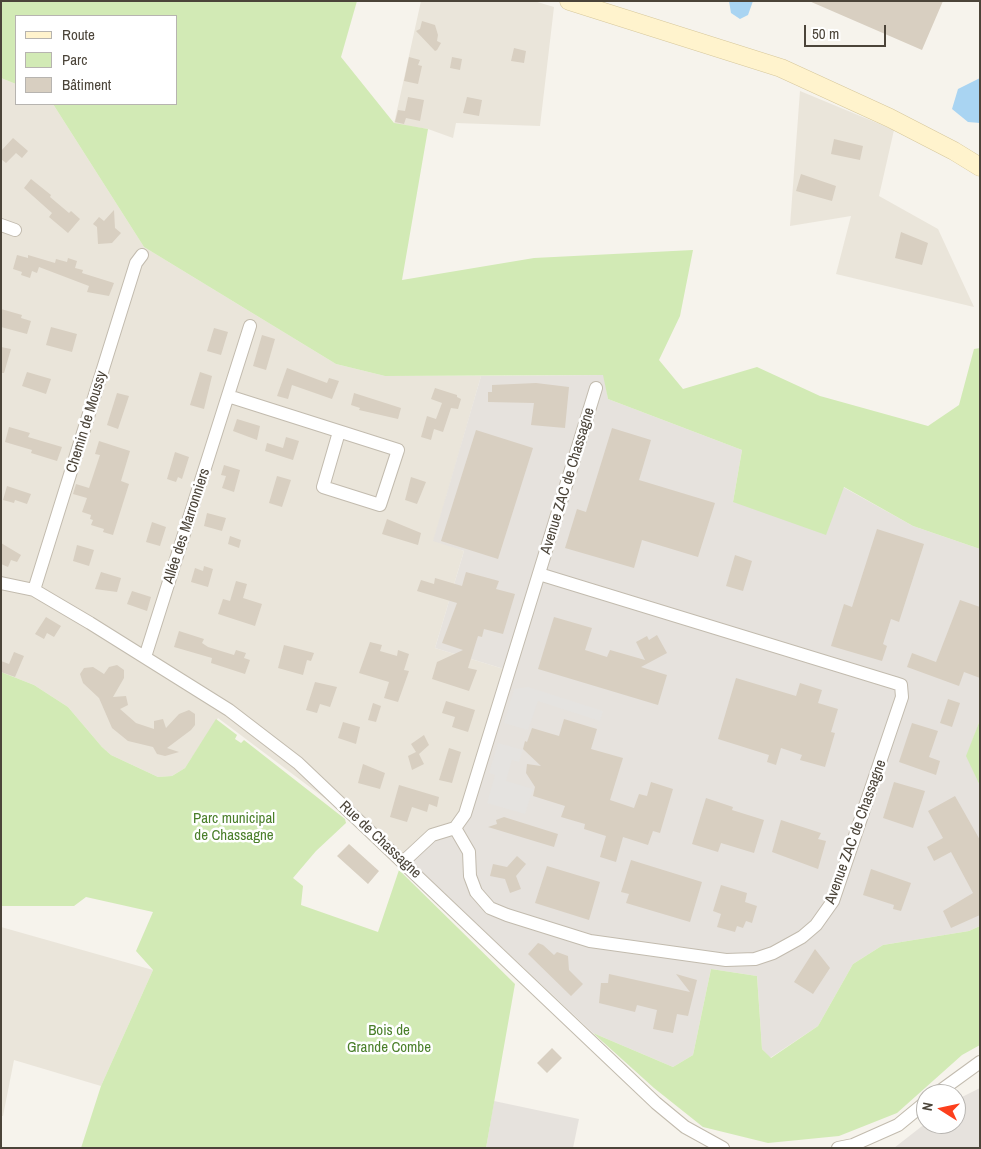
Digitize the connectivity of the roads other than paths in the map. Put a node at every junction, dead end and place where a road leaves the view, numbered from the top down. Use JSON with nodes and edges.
{"nodes":[{"id":1,"x":569,"y":1,"type":"edge"},
{"id":2,"x":980,"y":167,"type":"edge"},
{"id":3,"x":1,"y":225,"type":"edge"},
{"id":4,"x":15,"y":230,"type":"dead end"},
{"id":5,"x":142,"y":255,"type":"dead end"},
{"id":6,"x":250,"y":326,"type":"dead end"},
{"id":7,"x":596,"y":388,"type":"dead end"},
{"id":8,"x":228,"y":396,"type":"junction"},
{"id":9,"x":340,"y":432,"type":"junction"},
{"id":10,"x":539,"y":574,"type":"junction"},
{"id":11,"x":1,"y":583,"type":"edge"},
{"id":12,"x":34,"y":590,"type":"junction"},
{"id":13,"x":145,"y":657,"type":"junction"},
{"id":14,"x":455,"y":828,"type":"junction"},
{"id":15,"x":403,"y":862,"type":"junction"},
{"id":16,"x":980,"y":1062,"type":"edge"},
{"id":17,"x":950,"y":1084,"type":"edge"},
{"id":18,"x":916,"y":1110,"type":"edge"},
{"id":19,"x":705,"y":1144,"type":"edge"},
{"id":20,"x":723,"y":1148,"type":"edge"},
{"id":21,"x":838,"y":1148,"type":"edge"}],
"edges":[{"from":1,"to":2,"type":"street"},
{"from":3,"to":4,"type":"street"},
{"from":5,"to":12,"type":"street","name":"Chemin de Moussy"},
{"from":6,"to":8,"type":"street","name":"Allée des Marronniers"},
{"from":7,"to":10,"type":"street","name":"Avenue ZAC de Chassagne"},
{"from":8,"to":9,"type":"street"},
{"from":8,"to":13,"type":"street","name":"Allée des Marronniers"},
{"from":9,"to":9,"type":"street"},
{"from":10,"to":14,"type":"street","name":"Avenue ZAC de Chassagne"},
{"from":10,"to":14,"type":"street","name":"Avenue ZAC de Chassagne"},
{"from":11,"to":12,"type":"street","name":"Rue de Chassagne"},
{"from":12,"to":13,"type":"street","name":"Rue de Chassagne"},
{"from":13,"to":15,"type":"street","name":"Rue de Chassagne"},
{"from":14,"to":15,"type":"street"},
{"from":15,"to":19,"type":"street","name":"Rue de Chassagne"},
{"from":16,"to":17,"type":"street"},
{"from":18,"to":21,"type":"street"},
{"from":19,"to":20,"type":"street","name":"Rue de Chassagne"}]}
